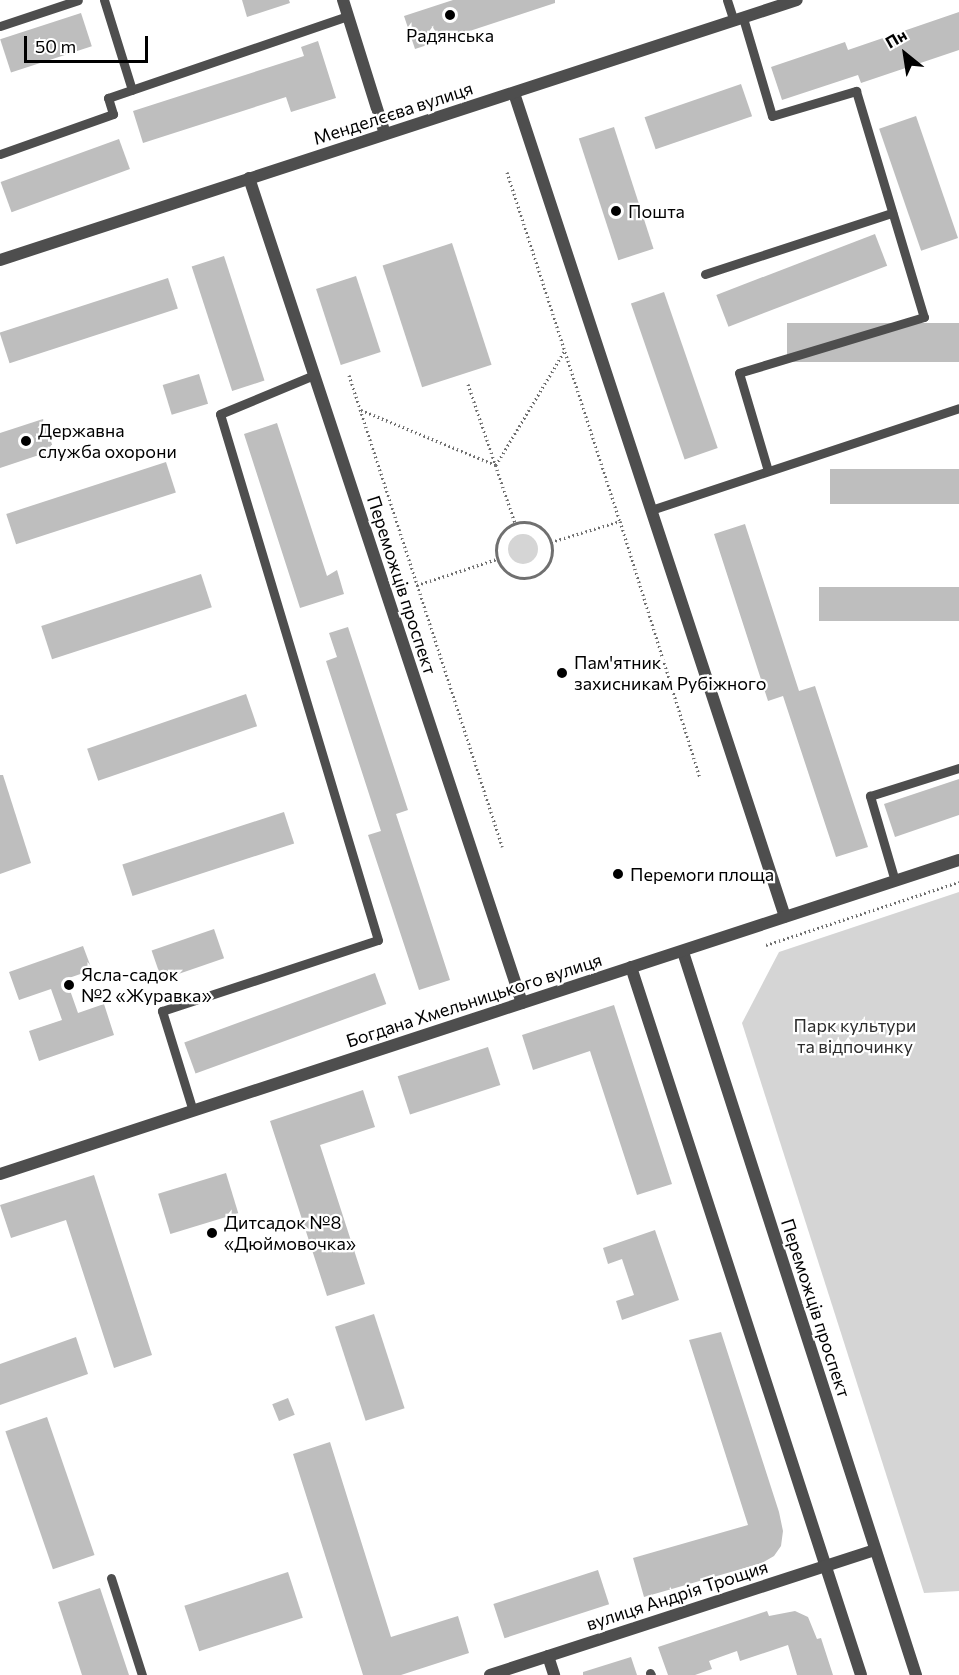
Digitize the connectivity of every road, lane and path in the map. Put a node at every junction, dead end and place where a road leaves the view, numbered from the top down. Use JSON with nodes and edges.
{"nodes":[{"id":1,"x":78,"y":0,"type":"edge"},
{"id":2,"x":104,"y":0,"type":"edge"},
{"id":3,"x":343,"y":0,"type":"edge"},
{"id":4,"x":727,"y":0,"type":"edge"},
{"id":5,"x":797,"y":0,"type":"edge"},
{"id":6,"x":348,"y":16,"type":"junction"},
{"id":7,"x":738,"y":19,"type":"junction"},
{"id":8,"x":0,"y":27,"type":"edge"},
{"id":9,"x":132,"y":90,"type":"junction"},
{"id":10,"x":514,"y":93,"type":"junction"},
{"id":11,"x":385,"y":134,"type":"junction"},
{"id":12,"x":0,"y":154,"type":"edge"},
{"id":13,"x":507,"y":172,"type":"dead end"},
{"id":14,"x":249,"y":178,"type":"junction"},
{"id":15,"x":892,"y":213,"type":"junction"},
{"id":16,"x":0,"y":260,"type":"edge"},
{"id":17,"x":705,"y":273,"type":"dead end"},
{"id":18,"x":565,"y":350,"type":"junction"},
{"id":19,"x":314,"y":375,"type":"junction"},
{"id":20,"x":350,"y":375,"type":"dead end"},
{"id":21,"x":468,"y":384,"type":"dead end"},
{"id":22,"x":959,"y":408,"type":"edge"},
{"id":23,"x":360,"y":410,"type":"junction"},
{"id":24,"x":496,"y":465,"type":"junction"},
{"id":25,"x":768,"y":471,"type":"junction"},
{"id":26,"x":651,"y":510,"type":"junction"},
{"id":27,"x":620,"y":521,"type":"junction"},
{"id":28,"x":515,"y":522,"type":"junction"},
{"id":29,"x":551,"y":542,"type":"junction"},
{"id":30,"x":497,"y":558,"type":"junction"},
{"id":31,"x":417,"y":585,"type":"junction"},
{"id":32,"x":959,"y":768,"type":"edge"},
{"id":33,"x":699,"y":778,"type":"dead end"},
{"id":34,"x":502,"y":847,"type":"dead end"},
{"id":35,"x":959,"y":860,"type":"edge"},
{"id":36,"x":895,"y":881,"type":"junction"},
{"id":37,"x":959,"y":882,"type":"edge"},
{"id":38,"x":785,"y":917,"type":"junction"},
{"id":39,"x":766,"y":945,"type":"dead end"},
{"id":40,"x":683,"y":952,"type":"junction"},
{"id":41,"x":631,"y":968,"type":"junction"},
{"id":42,"x":522,"y":1003,"type":"junction"},
{"id":43,"x":193,"y":1111,"type":"junction"},
{"id":44,"x":0,"y":1174,"type":"edge"},
{"id":45,"x":875,"y":1550,"type":"junction"},
{"id":46,"x":826,"y":1566,"type":"junction"},
{"id":47,"x":111,"y":1578,"type":"dead end"},
{"id":48,"x":548,"y":1656,"type":"junction"},
{"id":49,"x":142,"y":1675,"type":"edge"},
{"id":50,"x":490,"y":1675,"type":"edge"},
{"id":51,"x":554,"y":1675,"type":"edge"},
{"id":52,"x":861,"y":1675,"type":"edge"},
{"id":53,"x":916,"y":1675,"type":"edge"}],
"edges":[{"from":1,"to":8,"type":"lane"},
{"from":2,"to":9,"type":"lane"},
{"from":3,"to":6,"type":"street"},
{"from":4,"to":7,"type":"lane"},
{"from":5,"to":7,"type":"street","name":"Менделєєва вулиця"},
{"from":6,"to":9,"type":"lane"},
{"from":6,"to":11,"type":"street"},
{"from":7,"to":10,"type":"street","name":"Менделєєва вулиця"},
{"from":7,"to":15,"type":"lane"},
{"from":9,"to":12,"type":"lane"},
{"from":10,"to":11,"type":"street","name":"Менделєєва вулиця"},
{"from":10,"to":26,"type":"street"},
{"from":11,"to":14,"type":"street","name":"Менделєєва вулиця"},
{"from":13,"to":18,"type":"path"},
{"from":14,"to":16,"type":"street","name":"Менделєєва вулиця"},
{"from":14,"to":19,"type":"street","name":"Переможців проспект"},
{"from":15,"to":17,"type":"lane"},
{"from":15,"to":25,"type":"lane"},
{"from":18,"to":24,"type":"path"},
{"from":18,"to":27,"type":"path"},
{"from":19,"to":42,"type":"street","name":"Переможців проспект"},
{"from":19,"to":43,"type":"lane"},
{"from":20,"to":23,"type":"path"},
{"from":21,"to":24,"type":"path"},
{"from":22,"to":25,"type":"lane"},
{"from":23,"to":24,"type":"path"},
{"from":23,"to":31,"type":"path"},
{"from":24,"to":28,"type":"path"},
{"from":25,"to":26,"type":"lane"},
{"from":26,"to":38,"type":"street"},
{"from":27,"to":29,"type":"path"},
{"from":27,"to":33,"type":"path"},
{"from":28,"to":29,"type":"path"},
{"from":28,"to":30,"type":"path"},
{"from":29,"to":30,"type":"path"},
{"from":30,"to":31,"type":"path"},
{"from":31,"to":34,"type":"path"},
{"from":32,"to":36,"type":"lane"},
{"from":35,"to":36,"type":"street","name":"Богдана Хмельницького вулиця"},
{"from":36,"to":38,"type":"street","name":"Богдана Хмельницького вулиця"},
{"from":37,"to":39,"type":"path"},
{"from":38,"to":40,"type":"street","name":"Богдана Хмельницького вулиця"},
{"from":40,"to":41,"type":"street","name":"Богдана Хмельницького вулиця"},
{"from":40,"to":45,"type":"street","name":"Переможців проспект"},
{"from":41,"to":42,"type":"street","name":"Богдана Хмельницького вулиця"},
{"from":41,"to":46,"type":"street"},
{"from":42,"to":43,"type":"street","name":"Богдана Хмельницького вулиця"},
{"from":43,"to":44,"type":"street","name":"Богдана Хмельницького вулиця"},
{"from":45,"to":46,"type":"street","name":"вулиця Андрія Трощия"},
{"from":45,"to":53,"type":"street","name":"Переможців проспект"},
{"from":46,"to":48,"type":"street","name":"вулиця Андрія Трощия"},
{"from":46,"to":52,"type":"street"},
{"from":47,"to":49,"type":"lane"},
{"from":48,"to":50,"type":"street","name":"вулиця Андрія Трощия"},
{"from":48,"to":51,"type":"street"}]}
